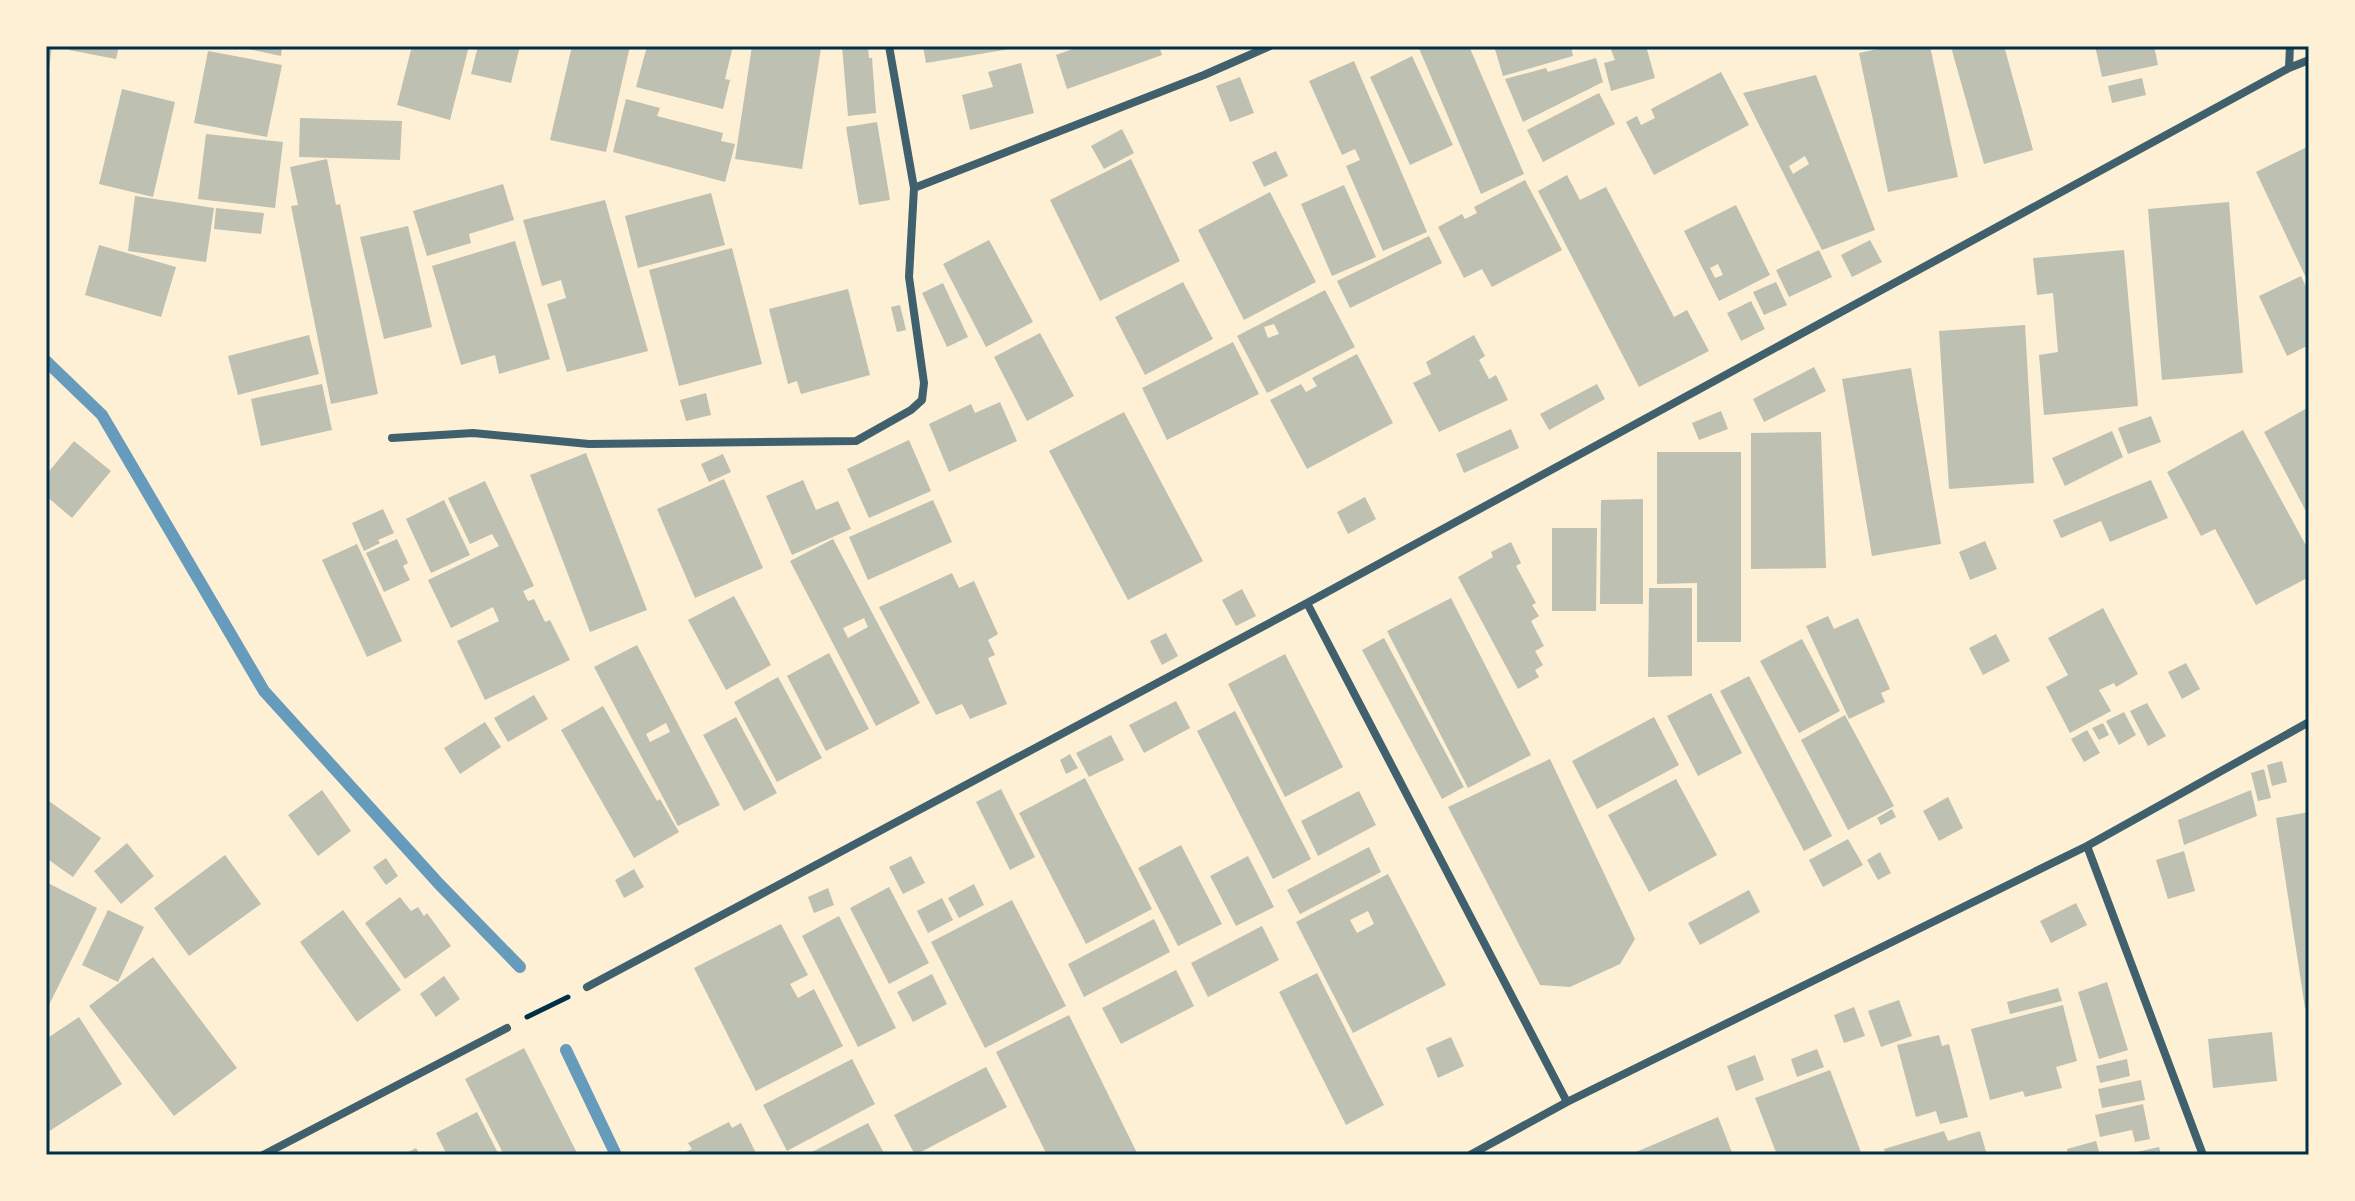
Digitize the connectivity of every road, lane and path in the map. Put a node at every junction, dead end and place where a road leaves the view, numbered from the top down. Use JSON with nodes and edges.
{"nodes":[{"id":1,"x":889,"y":46,"type":"edge"},
{"id":2,"x":1270,"y":46,"type":"edge"},
{"id":3,"x":2290,"y":46,"type":"edge"},
{"id":4,"x":2309,"y":60,"type":"edge"},
{"id":5,"x":2289,"y":68,"type":"junction"},
{"id":6,"x":914,"y":188,"type":"junction"},
{"id":7,"x":392,"y":438,"type":"dead end"},
{"id":8,"x":1307,"y":603,"type":"junction"},
{"id":9,"x":2309,"y":722,"type":"edge"},
{"id":10,"x":2087,"y":846,"type":"junction"},
{"id":11,"x":587,"y":987,"type":"joint"},
{"id":12,"x":507,"y":1028,"type":"joint"},
{"id":13,"x":1567,"y":1102,"type":"junction"},
{"id":14,"x":263,"y":1155,"type":"edge"},
{"id":15,"x":1470,"y":1155,"type":"edge"},
{"id":16,"x":2203,"y":1155,"type":"edge"}],
"edges":[{"from":1,"to":6,"type":"street"},
{"from":2,"to":6,"type":"street"},
{"from":3,"to":5,"type":"street"},
{"from":4,"to":5,"type":"street"},
{"from":5,"to":8,"type":"street"},
{"from":6,"to":7,"type":"street"},
{"from":8,"to":11,"type":"street"},
{"from":8,"to":13,"type":"street"},
{"from":9,"to":10,"type":"street"},
{"from":10,"to":13,"type":"street"},
{"from":10,"to":16,"type":"street"},
{"from":11,"to":12,"type":"path"},
{"from":12,"to":14,"type":"street"},
{"from":13,"to":15,"type":"street"}]}
